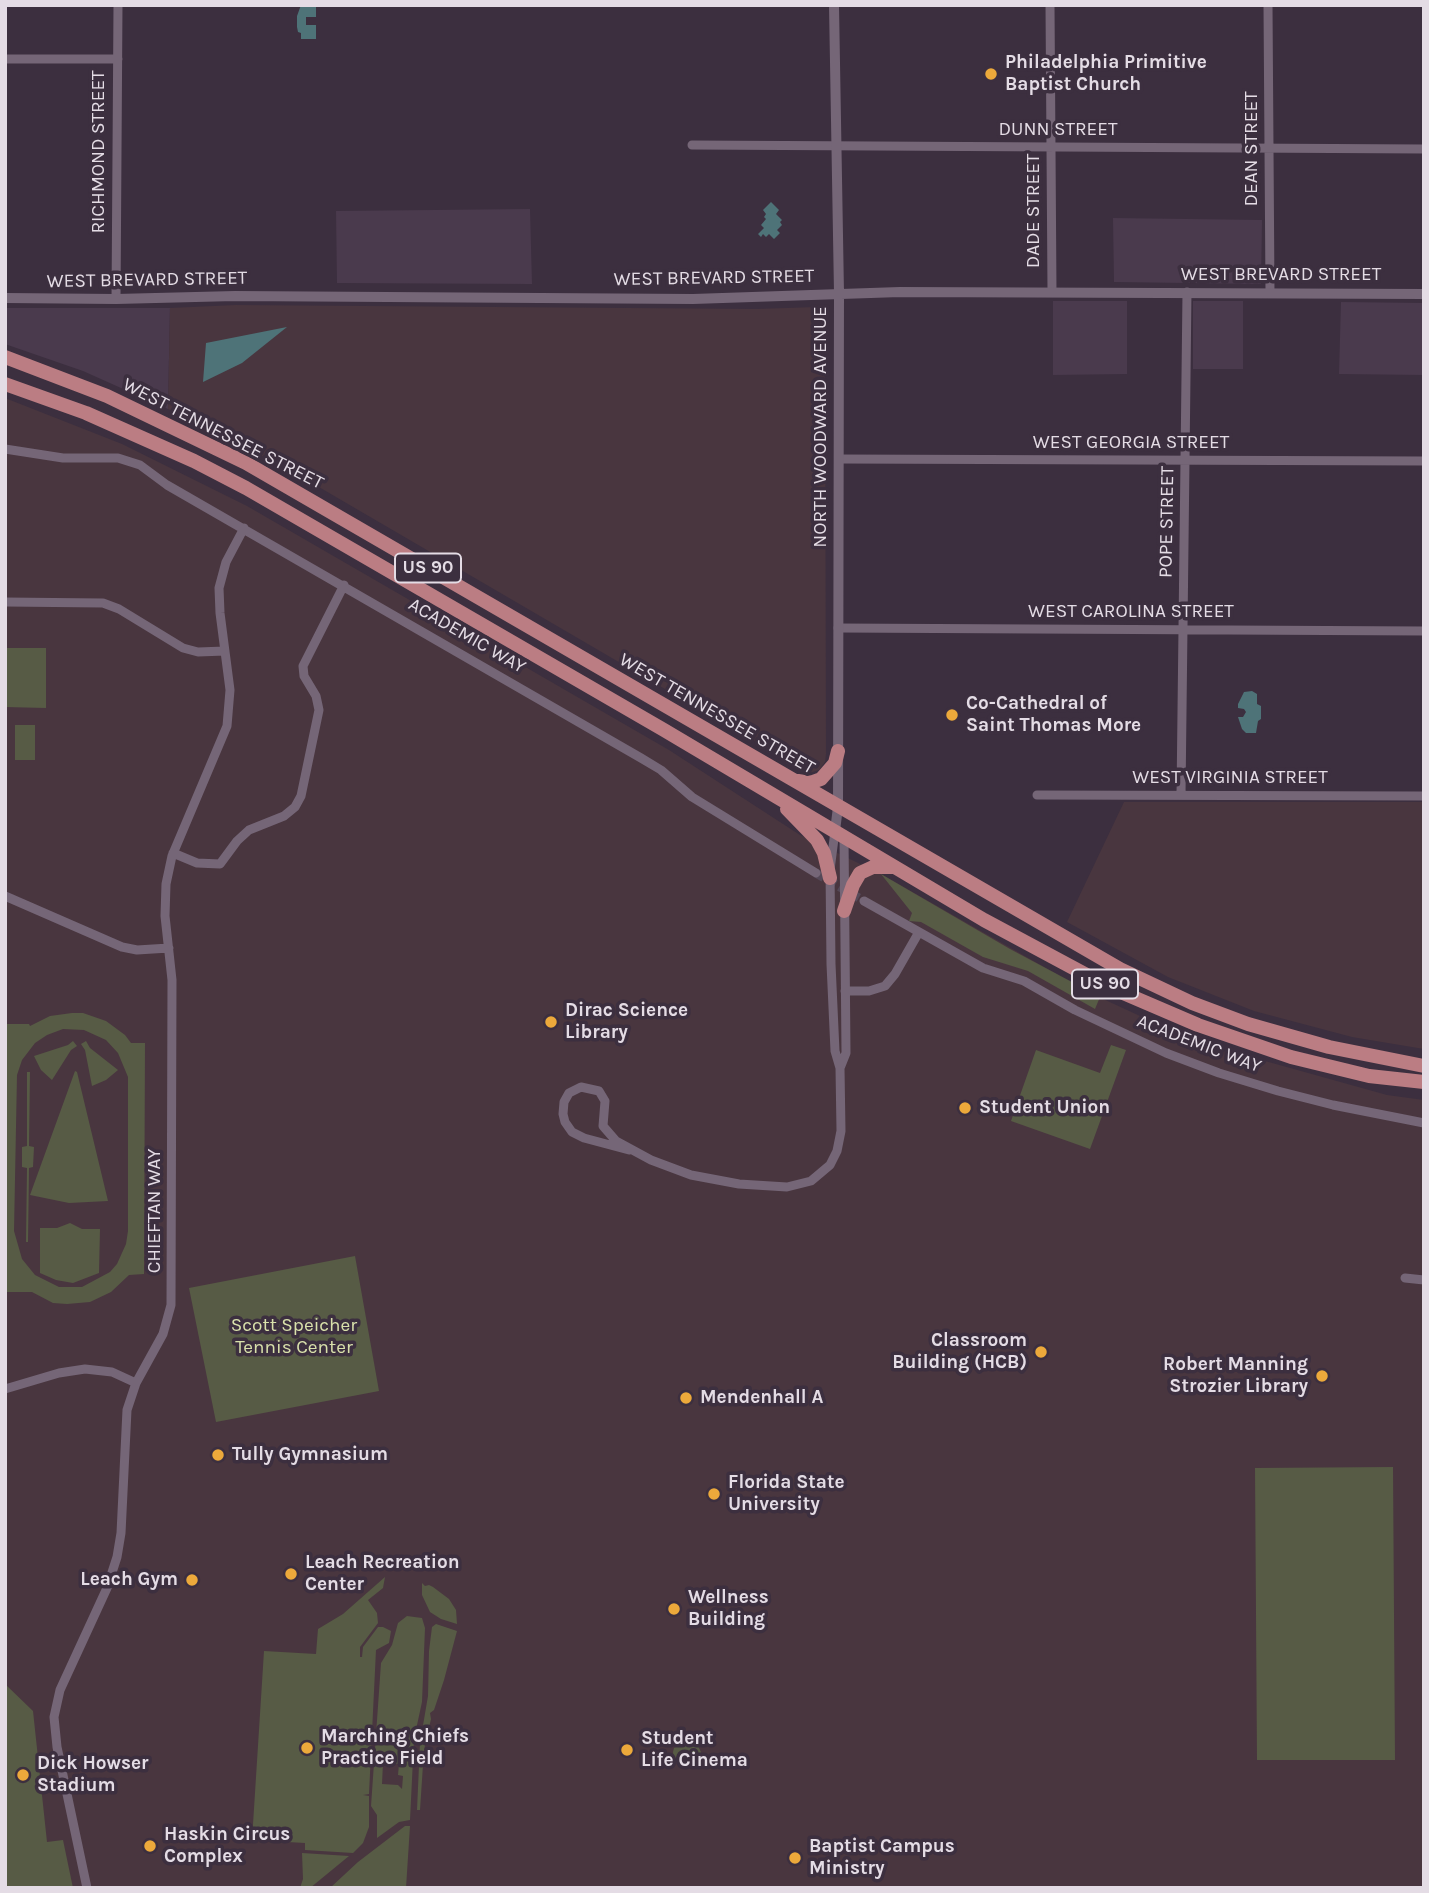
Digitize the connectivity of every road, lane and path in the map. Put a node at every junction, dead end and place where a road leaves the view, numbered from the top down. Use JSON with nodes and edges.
{"nodes":[{"id":1,"x":118,"y":5,"type":"edge"},
{"id":2,"x":834,"y":5,"type":"edge"},
{"id":3,"x":1050,"y":5,"type":"edge"},
{"id":4,"x":1268,"y":5,"type":"edge"},
{"id":5,"x":5,"y":59,"type":"edge"},
{"id":6,"x":118,"y":59,"type":"junction"},
{"id":7,"x":692,"y":145,"type":"dead end"},
{"id":8,"x":836,"y":147,"type":"junction"},
{"id":9,"x":1051,"y":148,"type":"junction"},
{"id":10,"x":1269,"y":149,"type":"junction"},
{"id":11,"x":1424,"y":149,"type":"edge"},
{"id":12,"x":1052,"y":292,"type":"junction"},
{"id":13,"x":1187,"y":292,"type":"junction"},
{"id":14,"x":1270,"y":292,"type":"junction"},
{"id":15,"x":839,"y":293,"type":"junction"},
{"id":16,"x":1424,"y":293,"type":"edge"},
{"id":17,"x":5,"y":298,"type":"edge"},
{"id":18,"x":116,"y":299,"type":"junction"},
{"id":19,"x":5,"y":357,"type":"edge"},
{"id":20,"x":5,"y":384,"type":"edge"},
{"id":21,"x":5,"y":449,"type":"edge"},
{"id":22,"x":839,"y":459,"type":"junction"},
{"id":23,"x":1185,"y":460,"type":"junction"},
{"id":24,"x":1424,"y":461,"type":"edge"},
{"id":25,"x":244,"y":528,"type":"junction"},
{"id":26,"x":344,"y":585,"type":"junction"},
{"id":27,"x":5,"y":602,"type":"edge"},
{"id":28,"x":838,"y":628,"type":"junction"},
{"id":29,"x":1183,"y":630,"type":"junction"},
{"id":30,"x":1424,"y":631,"type":"edge"},
{"id":31,"x":225,"y":651,"type":"junction"},
{"id":32,"x":838,"y":751,"type":"junction"},
{"id":33,"x":789,"y":778,"type":"junction"},
{"id":34,"x":771,"y":794,"type":"junction"},
{"id":35,"x":1037,"y":795,"type":"dead end"},
{"id":36,"x":1181,"y":795,"type":"junction"},
{"id":37,"x":1424,"y":796,"type":"edge"},
{"id":38,"x":838,"y":807,"type":"junction"},
{"id":39,"x":839,"y":834,"type":"junction"},
{"id":40,"x":173,"y":853,"type":"junction"},
{"id":41,"x":897,"y":868,"type":"junction"},
{"id":42,"x":823,"y":875,"type":"junction"},
{"id":43,"x":5,"y":896,"type":"edge"},
{"id":44,"x":864,"y":901,"type":"tunnel mouth"},
{"id":45,"x":844,"y":911,"type":"junction"},
{"id":46,"x":919,"y":932,"type":"junction"},
{"id":47,"x":169,"y":948,"type":"junction"},
{"id":48,"x":845,"y":991,"type":"junction"},
{"id":49,"x":1424,"y":1066,"type":"edge"},
{"id":50,"x":840,"y":1068,"type":"junction"},
{"id":51,"x":1424,"y":1082,"type":"edge"},
{"id":52,"x":1424,"y":1123,"type":"edge"},
{"id":53,"x":629,"y":1150,"type":"junction"},
{"id":54,"x":1405,"y":1278,"type":"dead end"},
{"id":55,"x":1424,"y":1280,"type":"edge"},
{"id":56,"x":136,"y":1383,"type":"junction"},
{"id":57,"x":5,"y":1389,"type":"edge"},
{"id":58,"x":87,"y":1888,"type":"edge"}],
"edges":[{"from":1,"to":6,"type":"street","name":"RICHMOND STREET"},
{"from":2,"to":8,"type":"street","name":"NORTH WOODWARD AVENUE"},
{"from":3,"to":9,"type":"street","name":"DADE STREET"},
{"from":4,"to":10,"type":"street","name":"DEAN STREET"},
{"from":5,"to":6,"type":"street"},
{"from":6,"to":18,"type":"street","name":"RICHMOND STREET"},
{"from":7,"to":8,"type":"street","name":"DUNN STREET"},
{"from":8,"to":9,"type":"street","name":"DUNN STREET"},
{"from":8,"to":15,"type":"street","name":"NORTH WOODWARD AVENUE"},
{"from":9,"to":10,"type":"street","name":"DUNN STREET"},
{"from":9,"to":12,"type":"street","name":"DADE STREET"},
{"from":10,"to":11,"type":"street","name":"DUNN STREET"},
{"from":10,"to":14,"type":"street","name":"DEAN STREET"},
{"from":12,"to":13,"type":"street","name":"WEST BREVARD STREET"},
{"from":12,"to":15,"type":"street","name":"WEST BREVARD STREET"},
{"from":13,"to":14,"type":"street","name":"WEST BREVARD STREET"},
{"from":13,"to":23,"type":"street","name":"POPE STREET"},
{"from":14,"to":16,"type":"street","name":"WEST BREVARD STREET"},
{"from":15,"to":18,"type":"street","name":"WEST BREVARD STREET"},
{"from":15,"to":22,"type":"street","name":"NORTH WOODWARD AVENUE"},
{"from":17,"to":18,"type":"street","name":"WEST BREVARD STREET"},
{"from":19,"to":33,"type":"main road","name":"WEST TENNESSEE STREET","number":"US 90"},
{"from":20,"to":34,"type":"main road","name":"WEST TENNESSEE STREET","number":"US 90"},
{"from":21,"to":25,"type":"street","name":"ACADEMIC WAY"},
{"from":22,"to":23,"type":"street","name":"WEST GEORGIA STREET"},
{"from":22,"to":28,"type":"street","name":"NORTH WOODWARD AVENUE"},
{"from":23,"to":24,"type":"street","name":"WEST GEORGIA STREET"},
{"from":23,"to":29,"type":"street","name":"POPE STREET"},
{"from":25,"to":26,"type":"street","name":"ACADEMIC WAY"},
{"from":25,"to":31,"type":"street","name":"CHIEFTAN WAY"},
{"from":26,"to":40,"type":"street"},
{"from":26,"to":42,"type":"street","name":"ACADEMIC WAY"},
{"from":27,"to":31,"type":"street"},
{"from":28,"to":29,"type":"street","name":"WEST CAROLINA STREET"},
{"from":28,"to":32,"type":"street","name":"NORTH WOODWARD AVENUE"},
{"from":29,"to":30,"type":"street","name":"WEST CAROLINA STREET"},
{"from":29,"to":36,"type":"street","name":"POPE STREET"},
{"from":31,"to":40,"type":"street","name":"CHIEFTAN WAY"},
{"from":32,"to":33,"type":"main road"},
{"from":32,"to":38,"type":"street","name":"NORTH WOODWARD AVENUE"},
{"from":33,"to":38,"type":"main road","name":"WEST TENNESSEE STREET","number":"US 90"},
{"from":34,"to":39,"type":"main road","name":"WEST TENNESSEE STREET","number":"US 90"},
{"from":34,"to":42,"type":"main road"},
{"from":35,"to":36,"type":"street","name":"WEST VIRGINIA STREET"},
{"from":36,"to":37,"type":"street","name":"WEST VIRGINIA STREET"},
{"from":38,"to":39,"type":"street","name":"NORTH WOODWARD AVENUE"},
{"from":38,"to":49,"type":"main road","name":"WEST TENNESSEE STREET","number":"US 90"},
{"from":39,"to":41,"type":"main road","name":"WEST TENNESSEE STREET","number":"US 90"},
{"from":39,"to":42,"type":"street","name":"NORTH WOODWARD AVENUE"},
{"from":39,"to":45,"type":"street","name":"NORTH WOODWARD AVENUE"},
{"from":40,"to":47,"type":"street","name":"CHIEFTAN WAY"},
{"from":41,"to":45,"type":"main road"},
{"from":41,"to":51,"type":"main road","name":"WEST TENNESSEE STREET","number":"US 90"},
{"from":42,"to":50,"type":"street","name":"NORTH WOODWARD AVENUE"},
{"from":43,"to":47,"type":"street"},
{"from":44,"to":46,"type":"street","name":"ACADEMIC WAY"},
{"from":45,"to":48,"type":"street","name":"NORTH WOODWARD AVENUE"},
{"from":46,"to":48,"type":"street"},
{"from":46,"to":52,"type":"street","name":"ACADEMIC WAY"},
{"from":47,"to":56,"type":"street","name":"CHIEFTAN WAY"},
{"from":48,"to":50,"type":"street","name":"NORTH WOODWARD AVENUE"},
{"from":50,"to":53,"type":"street","name":"NORTH WOODWARD AVENUE"},
{"from":53,"to":53,"type":"street","name":"NORTH WOODWARD AVENUE"},
{"from":54,"to":55,"type":"street"},
{"from":56,"to":57,"type":"street"},
{"from":56,"to":58,"type":"street","name":"CHIEFTAN WAY"}]}
